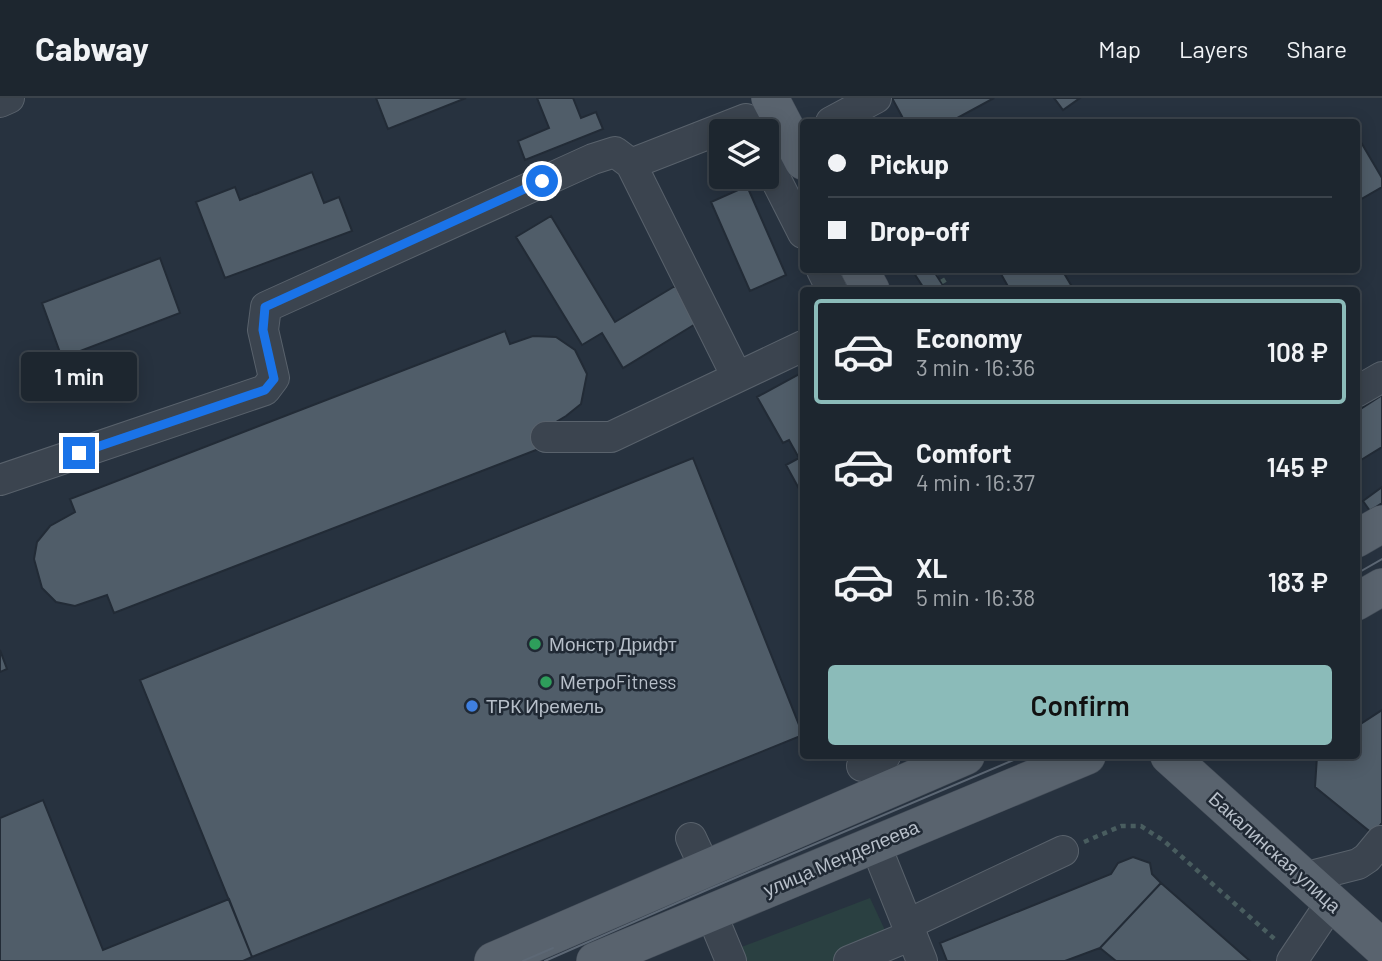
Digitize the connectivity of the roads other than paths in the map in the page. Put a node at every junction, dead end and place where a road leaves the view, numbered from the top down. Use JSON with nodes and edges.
{"nodes":[{"id":1,"x":9,"y":98,"type":"edge"},
{"id":2,"x":876,"y":98,"type":"edge"},
{"id":3,"x":0,"y":102,"type":"edge"},
{"id":4,"x":771,"y":108,"type":"edge"},
{"id":5,"x":837,"y":119,"type":"edge"},
{"id":6,"x":792,"y":150,"type":"edge"},
{"id":7,"x":631,"y":164,"type":"junction"},
{"id":8,"x":800,"y":210,"type":"edge"},
{"id":9,"x":800,"y":347,"type":"edge"},
{"id":10,"x":737,"y":377,"type":"junction"},
{"id":11,"x":1382,"y":377,"type":"edge"},
{"id":12,"x":1360,"y":390,"type":"edge"},
{"id":13,"x":546,"y":437,"type":"dead end"},
{"id":14,"x":0,"y":481,"type":"edge"},
{"id":15,"x":1382,"y":524,"type":"edge"},
{"id":16,"x":1360,"y":537,"type":"edge"},
{"id":17,"x":1382,"y":587,"type":"edge"},
{"id":18,"x":1360,"y":600,"type":"edge"},
{"id":19,"x":958,"y":759,"type":"edge"},
{"id":20,"x":1080,"y":759,"type":"edge"},
{"id":21,"x":1172,"y":759,"type":"edge"},
{"id":22,"x":874,"y":844,"type":"junction"},
{"id":23,"x":1063,"y":851,"type":"road end"},
{"id":24,"x":1375,"y":861,"type":"edge"},
{"id":25,"x":1303,"y":878,"type":"junction"},
{"id":26,"x":1331,"y":903,"type":"junction"},
{"id":27,"x":712,"y":913,"type":"junction"},
{"id":28,"x":914,"y":940,"type":"edge"},
{"id":29,"x":1382,"y":948,"type":"edge"},
{"id":30,"x":1293,"y":959,"type":"edge"},
{"id":31,"x":493,"y":961,"type":"edge"},
{"id":32,"x":595,"y":961,"type":"edge"},
{"id":33,"x":731,"y":961,"type":"edge"},
{"id":34,"x":849,"y":961,"type":"edge"}],
"edges":[{"from":1,"to":3,"type":"lane"},
{"from":2,"to":5,"type":"lane"},
{"from":4,"to":6,"type":"main road"},
{"from":4,"to":7,"type":"lane"},
{"from":6,"to":8,"type":"lane"},
{"from":7,"to":10,"type":"lane"},
{"from":7,"to":14,"type":"lane"},
{"from":9,"to":10,"type":"lane"},
{"from":10,"to":13,"type":"lane"},
{"from":11,"to":12,"type":"lane"},
{"from":15,"to":16,"type":"main road"},
{"from":17,"to":18,"type":"main road"},
{"from":19,"to":31,"type":"main road"},
{"from":20,"to":22,"type":"main road","name":"улица Менделеева"},
{"from":21,"to":25,"type":"main road","name":"Бакалинская улица"},
{"from":22,"to":27,"type":"main road","name":"улица Менделеева"},
{"from":22,"to":28,"type":"lane"},
{"from":23,"to":28,"type":"lane"},
{"from":24,"to":25,"type":"lane"},
{"from":25,"to":26,"type":"main road","name":"Бакалинская улица"},
{"from":26,"to":29,"type":"main road","name":"Бакалинская улица"},
{"from":26,"to":30,"type":"lane"},
{"from":27,"to":32,"type":"main road","name":"улица Менделеева"},
{"from":27,"to":33,"type":"lane"},
{"from":28,"to":34,"type":"lane"}]}
